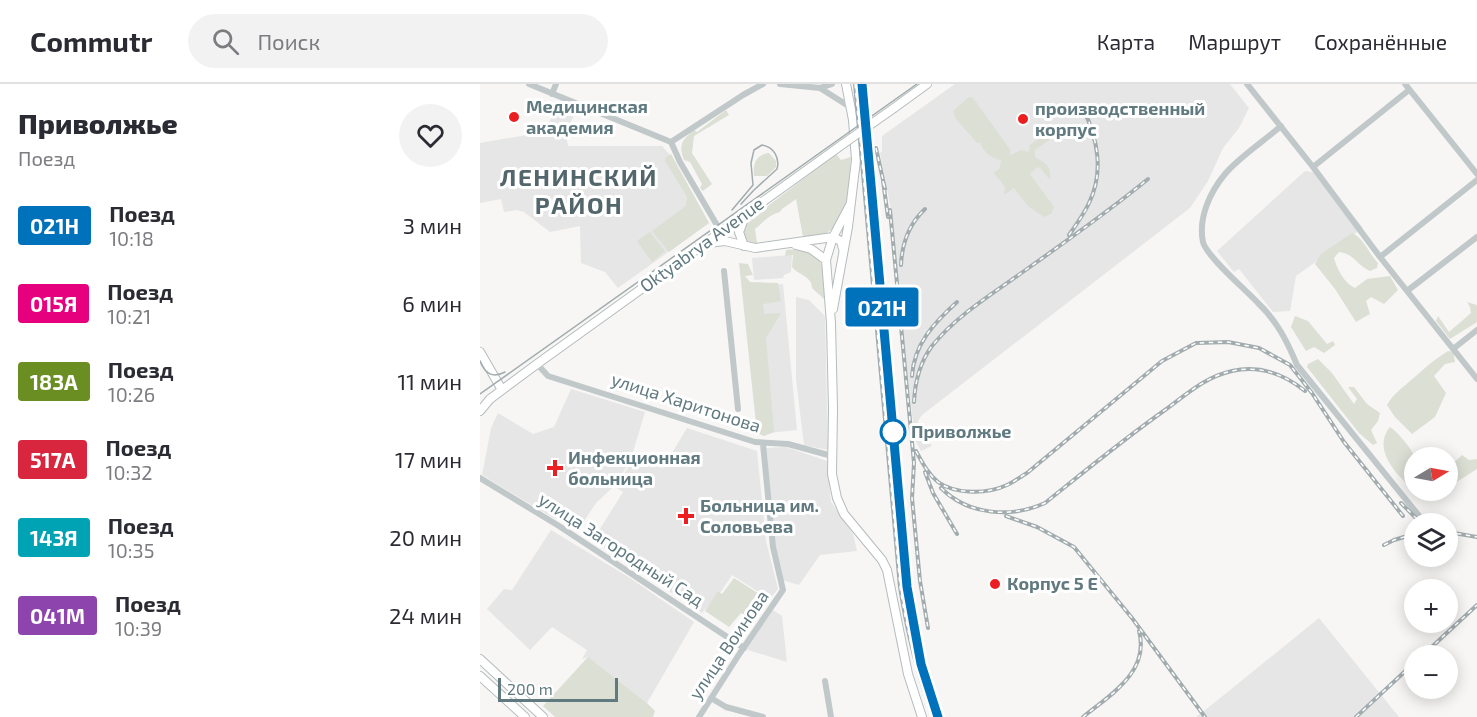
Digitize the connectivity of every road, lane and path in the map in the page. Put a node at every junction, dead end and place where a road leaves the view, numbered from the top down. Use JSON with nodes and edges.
{"nodes":[{"id":1,"x":529,"y":84,"type":"edge"},
{"id":2,"x":556,"y":84,"type":"edge"},
{"id":3,"x":763,"y":84,"type":"edge"},
{"id":4,"x":780,"y":84,"type":"edge"},
{"id":5,"x":832,"y":84,"type":"edge"},
{"id":6,"x":846,"y":84,"type":"edge"},
{"id":7,"x":927,"y":84,"type":"edge"},
{"id":8,"x":1247,"y":84,"type":"edge"},
{"id":9,"x":1407,"y":87,"type":"edge"},
{"id":10,"x":820,"y":88,"type":"junction"},
{"id":11,"x":552,"y":94,"type":"junction"},
{"id":12,"x":850,"y":107,"type":"junction"},
{"id":13,"x":1281,"y":126,"type":"junction"},
{"id":14,"x":671,"y":142,"type":"junction"},
{"id":15,"x":1313,"y":167,"type":"junction"},
{"id":16,"x":1477,"y":174,"type":"edge"},
{"id":17,"x":1477,"y":180,"type":"edge"},
{"id":18,"x":851,"y":203,"type":"junction"},
{"id":19,"x":747,"y":212,"type":"junction"},
{"id":20,"x":721,"y":232,"type":"junction"},
{"id":21,"x":833,"y":237,"type":"junction"},
{"id":22,"x":1477,"y":237,"type":"edge"},
{"id":23,"x":706,"y":243,"type":"junction"},
{"id":24,"x":785,"y":245,"type":"junction"},
{"id":25,"x":744,"y":246,"type":"junction"},
{"id":26,"x":843,"y":250,"type":"junction"},
{"id":27,"x":1380,"y":257,"type":"junction"},
{"id":28,"x":826,"y":260,"type":"junction"},
{"id":29,"x":724,"y":271,"type":"dead end"},
{"id":30,"x":1407,"y":291,"type":"junction"},
{"id":31,"x":831,"y":323,"type":"junction"},
{"id":32,"x":1477,"y":330,"type":"edge"},
{"id":33,"x":1453,"y":349,"type":"junction"},
{"id":34,"x":480,"y":352,"type":"edge"},
{"id":35,"x":537,"y":364,"type":"junction"},
{"id":36,"x":1477,"y":379,"type":"edge"},
{"id":37,"x":502,"y":390,"type":"junction"},
{"id":38,"x":738,"y":409,"type":"dead end"},
{"id":39,"x":480,"y":411,"type":"edge"},
{"id":40,"x":763,"y":444,"type":"junction"},
{"id":41,"x":832,"y":456,"type":"junction"},
{"id":42,"x":480,"y":478,"type":"edge"},
{"id":43,"x":1417,"y":513,"type":"edge"},
{"id":44,"x":744,"y":648,"type":"junction"},
{"id":45,"x":480,"y":659,"type":"edge"},
{"id":46,"x":480,"y":676,"type":"edge"},
{"id":47,"x":825,"y":681,"type":"dead end"},
{"id":48,"x":711,"y":698,"type":"junction"},
{"id":49,"x":533,"y":707,"type":"junction"},
{"id":50,"x":525,"y":717,"type":"edge"},
{"id":51,"x":543,"y":717,"type":"edge"},
{"id":52,"x":699,"y":717,"type":"edge"},
{"id":53,"x":762,"y":717,"type":"edge"},
{"id":54,"x":831,"y":717,"type":"edge"},
{"id":55,"x":922,"y":717,"type":"edge"}],
"edges":[{"from":1,"to":11,"type":"street"},
{"from":2,"to":11,"type":"street"},
{"from":3,"to":14,"type":"street"},
{"from":4,"to":10,"type":"street"},
{"from":5,"to":10,"type":"street"},
{"from":6,"to":12,"type":"main road"},
{"from":7,"to":19,"type":"main road","name":"Oktyabrya Avenue","bridge":true},
{"from":8,"to":13,"type":"street"},
{"from":9,"to":15,"type":"street"},
{"from":9,"to":16,"type":"street"},
{"from":10,"to":12,"type":"street"},
{"from":11,"to":14,"type":"street"},
{"from":12,"to":18,"type":"main road"},
{"from":13,"to":15,"type":"street"},
{"from":13,"to":43,"type":"street"},
{"from":14,"to":20,"type":"street"},
{"from":15,"to":27,"type":"street"},
{"from":17,"to":27,"type":"street"},
{"from":18,"to":21,"type":"main road"},
{"from":18,"to":26,"type":"main road"},
{"from":19,"to":20,"type":"main road","name":"Oktyabrya Avenue"},
{"from":19,"to":25,"type":"main road"},
{"from":20,"to":23,"type":"main road","name":"Oktyabrya Avenue"},
{"from":21,"to":24,"type":"main road"},
{"from":21,"to":26,"type":"main road"},
{"from":21,"to":28,"type":"main road"},
{"from":22,"to":30,"type":"street"},
{"from":23,"to":25,"type":"main road"},
{"from":23,"to":35,"type":"main road","name":"Oktyabrya Avenue"},
{"from":24,"to":25,"type":"main road"},
{"from":24,"to":28,"type":"main road"},
{"from":26,"to":28,"type":"main road"},
{"from":26,"to":31,"type":"main road"},
{"from":27,"to":30,"type":"street"},
{"from":28,"to":31,"type":"main road"},
{"from":29,"to":38,"type":"street"},
{"from":30,"to":33,"type":"street"},
{"from":31,"to":41,"type":"main road"},
{"from":32,"to":33,"type":"street"},
{"from":33,"to":36,"type":"street"},
{"from":34,"to":37,"type":"main road"},
{"from":35,"to":37,"type":"main road","name":"Oktyabrya Avenue"},
{"from":35,"to":40,"type":"street","name":"улица Харитонова"},
{"from":37,"to":39,"type":"main road","name":"Oktyabrya Avenue"},
{"from":40,"to":41,"type":"street","name":"улица Харитонова"},
{"from":40,"to":44,"type":"street","name":"улица Воинова"},
{"from":41,"to":55,"type":"main road"},
{"from":42,"to":44,"type":"street","name":"улица Загородный Сад"},
{"from":44,"to":48,"type":"street","name":"улица Воинова"},
{"from":45,"to":49,"type":"main road"},
{"from":46,"to":50,"type":"main road"},
{"from":47,"to":54,"type":"street"},
{"from":48,"to":52,"type":"street","name":"улица Воинова"},
{"from":48,"to":53,"type":"street"},
{"from":49,"to":50,"type":"main road"},
{"from":49,"to":51,"type":"main road"}]}
